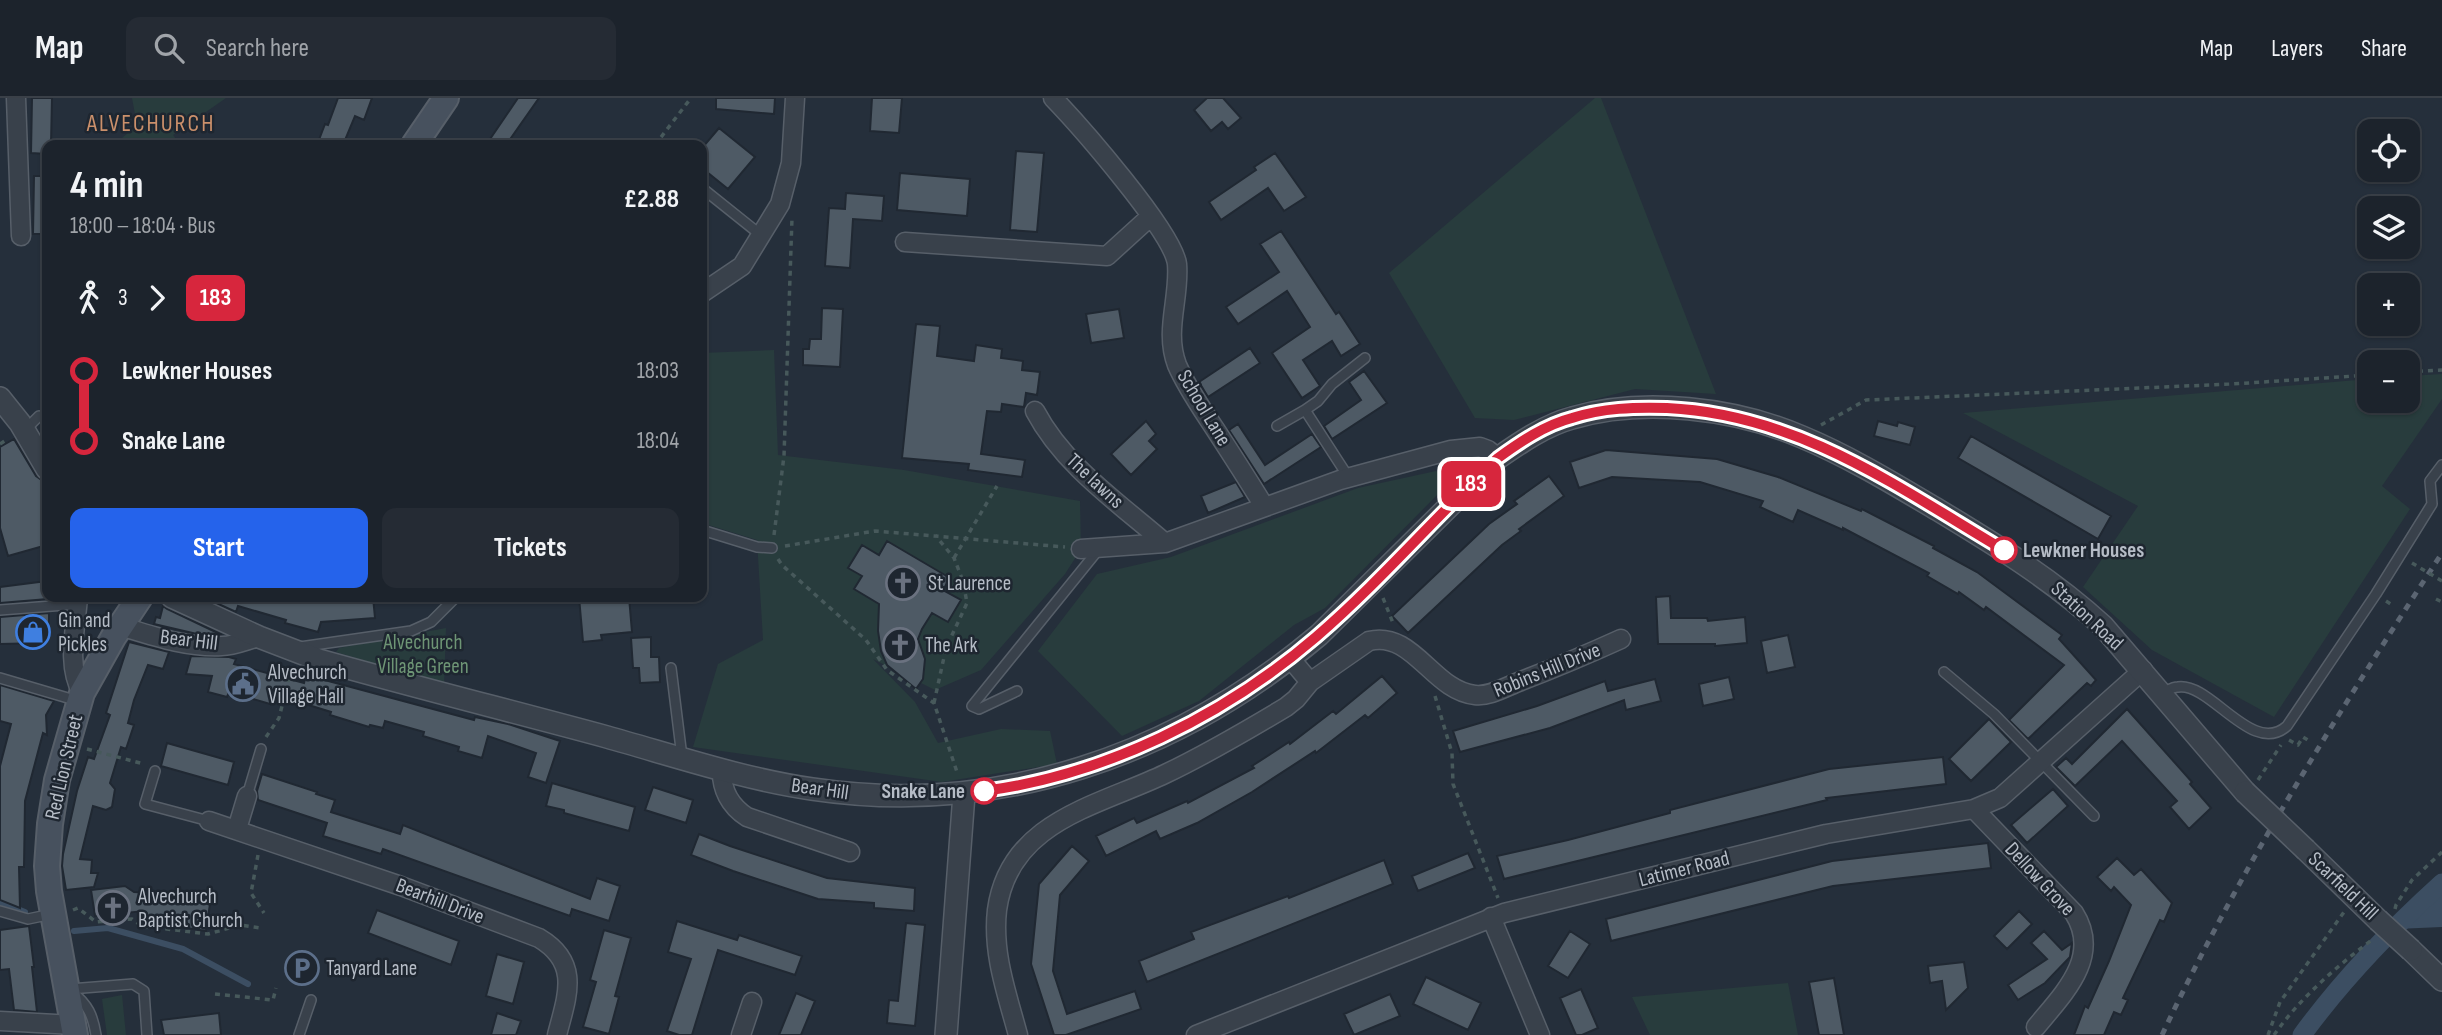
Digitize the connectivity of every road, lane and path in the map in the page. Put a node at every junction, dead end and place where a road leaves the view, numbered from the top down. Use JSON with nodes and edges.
{"nodes":[{"id":1,"x":16,"y":98,"type":"edge"},
{"id":2,"x":446,"y":98,"type":"edge"},
{"id":3,"x":691,"y":98,"type":"edge"},
{"id":4,"x":795,"y":98,"type":"edge"},
{"id":5,"x":1053,"y":98,"type":"edge"},
{"id":6,"x":8,"y":131,"type":"edge"},
{"id":7,"x":417,"y":140,"type":"edge"},
{"id":8,"x":659,"y":140,"type":"edge"},
{"id":9,"x":707,"y":192,"type":"edge"},
{"id":10,"x":793,"y":216,"type":"dead end"},
{"id":11,"x":1151,"y":216,"type":"junction"},
{"id":12,"x":21,"y":236,"type":"dead end"},
{"id":13,"x":762,"y":236,"type":"junction"},
{"id":14,"x":905,"y":242,"type":"dead end"},
{"id":15,"x":707,"y":290,"type":"edge"},
{"id":16,"x":1365,"y":358,"type":"dead end"},
{"id":17,"x":2442,"y":370,"type":"edge"},
{"id":18,"x":2420,"y":371,"type":"edge"},
{"id":19,"x":2357,"y":376,"type":"edge"},
{"id":20,"x":0,"y":398,"type":"edge"},
{"id":21,"x":1305,"y":410,"type":"junction"},
{"id":22,"x":1035,"y":411,"type":"dead end"},
{"id":23,"x":1277,"y":426,"type":"dead end"},
{"id":24,"x":1801,"y":436,"type":"junction"},
{"id":25,"x":42,"y":454,"type":"edge"},
{"id":26,"x":1498,"y":458,"type":"junction"},
{"id":27,"x":2442,"y":466,"type":"edge"},
{"id":28,"x":1349,"y":478,"type":"junction"},
{"id":29,"x":997,"y":486,"type":"dead end"},
{"id":30,"x":1264,"y":506,"type":"junction"},
{"id":31,"x":707,"y":532,"type":"edge"},
{"id":32,"x":935,"y":535,"type":"junction"},
{"id":33,"x":968,"y":538,"type":"junction"},
{"id":34,"x":1165,"y":543,"type":"junction"},
{"id":35,"x":1100,"y":547,"type":"junction"},
{"id":36,"x":772,"y":548,"type":"junction"},
{"id":37,"x":1081,"y":549,"type":"joint"},
{"id":38,"x":954,"y":558,"type":"junction"},
{"id":39,"x":2413,"y":562,"type":"dead end"},
{"id":40,"x":1375,"y":581,"type":"junction"},
{"id":41,"x":2442,"y":581,"type":"edge"},
{"id":42,"x":2437,"y":599,"type":"dead end"},
{"id":43,"x":62,"y":602,"type":"edge"},
{"id":44,"x":78,"y":602,"type":"edge"},
{"id":45,"x":137,"y":602,"type":"edge"},
{"id":46,"x":183,"y":602,"type":"edge"},
{"id":47,"x":451,"y":602,"type":"edge"},
{"id":48,"x":2442,"y":602,"type":"edge"},
{"id":49,"x":0,"y":610,"type":"edge"},
{"id":50,"x":120,"y":626,"type":"junction"},
{"id":51,"x":259,"y":637,"type":"junction"},
{"id":52,"x":1621,"y":639,"type":"dead end"},
{"id":53,"x":1404,"y":647,"type":"junction"},
{"id":54,"x":292,"y":650,"type":"junction"},
{"id":55,"x":1290,"y":658,"type":"junction"},
{"id":56,"x":671,"y":668,"type":"dead end"},
{"id":57,"x":1429,"y":669,"type":"junction"},
{"id":58,"x":2143,"y":670,"type":"junction"},
{"id":59,"x":1944,"y":672,"type":"dead end"},
{"id":60,"x":0,"y":678,"type":"edge"},
{"id":61,"x":1310,"y":682,"type":"junction"},
{"id":62,"x":1017,"y":691,"type":"dead end"},
{"id":63,"x":2162,"y":693,"type":"junction"},
{"id":64,"x":81,"y":697,"type":"junction"},
{"id":65,"x":934,"y":703,"type":"junction"},
{"id":66,"x":2311,"y":742,"type":"dead end"},
{"id":67,"x":66,"y":747,"type":"junction"},
{"id":68,"x":261,"y":749,"type":"joint"},
{"id":69,"x":682,"y":758,"type":"junction"},
{"id":70,"x":2041,"y":761,"type":"junction"},
{"id":71,"x":722,"y":769,"type":"junction"},
{"id":72,"x":155,"y":771,"type":"joint"},
{"id":73,"x":2250,"y":788,"type":"junction"},
{"id":74,"x":964,"y":794,"type":"junction"},
{"id":75,"x":247,"y":796,"type":"joint"},
{"id":76,"x":1974,"y":809,"type":"junction"},
{"id":77,"x":2094,"y":816,"type":"dead end"},
{"id":78,"x":209,"y":821,"type":"joint"},
{"id":79,"x":237,"y":830,"type":"junction"},
{"id":80,"x":261,"y":839,"type":"junction"},
{"id":81,"x":850,"y":852,"type":"dead end"},
{"id":82,"x":2442,"y":852,"type":"edge"},
{"id":83,"x":2355,"y":898,"type":"junction"},
{"id":84,"x":0,"y":911,"type":"edge"},
{"id":85,"x":264,"y":913,"type":"dead end"},
{"id":86,"x":54,"y":914,"type":"junction"},
{"id":87,"x":1498,"y":915,"type":"junction"},
{"id":88,"x":2383,"y":925,"type":"junction"},
{"id":89,"x":261,"y":928,"type":"dead end"},
{"id":90,"x":2442,"y":980,"type":"edge"},
{"id":91,"x":276,"y":988,"type":"dead end"},
{"id":92,"x":68,"y":989,"type":"junction"},
{"id":93,"x":215,"y":995,"type":"dead end"},
{"id":94,"x":311,"y":1000,"type":"dead end"},
{"id":95,"x":752,"y":1002,"type":"dead end"},
{"id":96,"x":0,"y":1021,"type":"edge"},
{"id":97,"x":2035,"y":1027,"type":"dead end"},
{"id":98,"x":82,"y":1032,"type":"edge"},
{"id":99,"x":147,"y":1035,"type":"edge"},
{"id":100,"x":299,"y":1035,"type":"edge"},
{"id":101,"x":557,"y":1035,"type":"edge"},
{"id":102,"x":741,"y":1035,"type":"edge"},
{"id":103,"x":946,"y":1035,"type":"edge"},
{"id":104,"x":1018,"y":1035,"type":"edge"},
{"id":105,"x":1196,"y":1035,"type":"edge"},
{"id":106,"x":1540,"y":1035,"type":"edge"},
{"id":107,"x":2271,"y":1035,"type":"edge"}],
"edges":[{"from":1,"to":6,"type":"street"},
{"from":2,"to":7,"type":"main road"},
{"from":3,"to":8,"type":"path"},
{"from":4,"to":13,"type":"street"},
{"from":5,"to":11,"type":"street","name":"School Lane"},
{"from":6,"to":12,"type":"street"},
{"from":9,"to":13,"type":"lane"},
{"from":10,"to":36,"type":"path"},
{"from":11,"to":14,"type":"street"},
{"from":11,"to":30,"type":"street","name":"School Lane"},
{"from":13,"to":15,"type":"street"},
{"from":16,"to":21,"type":"lane"},
{"from":17,"to":18,"type":"path"},
{"from":19,"to":24,"type":"path"},
{"from":20,"to":25,"type":"street"},
{"from":21,"to":23,"type":"lane"},
{"from":21,"to":28,"type":"lane"},
{"from":22,"to":34,"type":"street","name":"The lawns"},
{"from":24,"to":26,"type":"street","name":"Station Road"},
{"from":24,"to":58,"type":"street","name":"Station Road"},
{"from":26,"to":28,"type":"street"},
{"from":26,"to":40,"type":"street","name":"Bear Hill"},
{"from":27,"to":63,"type":"lane"},
{"from":28,"to":30,"type":"street"},
{"from":29,"to":33,"type":"path"},
{"from":30,"to":34,"type":"street"},
{"from":31,"to":36,"type":"lane"},
{"from":32,"to":33,"type":"path"},
{"from":32,"to":36,"type":"path"},
{"from":32,"to":38,"type":"path"},
{"from":33,"to":37,"type":"path"},
{"from":33,"to":38,"type":"path"},
{"from":34,"to":35,"type":"street"},
{"from":35,"to":37,"type":"street"},
{"from":35,"to":62,"type":"lane"},
{"from":36,"to":65,"type":"path"},
{"from":38,"to":65,"type":"path"},
{"from":39,"to":41,"type":"path","bridge":true},
{"from":40,"to":53,"type":"path"},
{"from":40,"to":55,"type":"street","name":"Bear Hill"},
{"from":42,"to":48,"type":"path"},
{"from":43,"to":49,"type":"lane"},
{"from":44,"to":64,"type":"street"},
{"from":45,"to":50,"type":"main road","name":"Red Lion Street"},
{"from":46,"to":51,"type":"street","name":"Bear Hill"},
{"from":47,"to":54,"type":"lane"},
{"from":50,"to":51,"type":"street","name":"Bear Hill"},
{"from":50,"to":64,"type":"main road","name":"Red Lion Street"},
{"from":51,"to":54,"type":"street","name":"Bear Hill"},
{"from":52,"to":57,"type":"street","name":"Robins Hill Drive"},
{"from":53,"to":57,"type":"street","name":"Robins Hill Drive"},
{"from":53,"to":61,"type":"street"},
{"from":54,"to":68,"type":"path"},
{"from":54,"to":69,"type":"street","name":"Bear Hill"},
{"from":55,"to":61,"type":"street"},
{"from":55,"to":74,"type":"street","name":"Bear Hill"},
{"from":56,"to":69,"type":"lane"},
{"from":57,"to":87,"type":"path"},
{"from":58,"to":63,"type":"street","name":"Station Road"},
{"from":58,"to":70,"type":"street","name":"Latimer Road"},
{"from":59,"to":70,"type":"lane"},
{"from":60,"to":64,"type":"lane"},
{"from":61,"to":104,"type":"street"},
{"from":63,"to":73,"type":"street","name":"Station Road"},
{"from":64,"to":67,"type":"main road","name":"Red Lion Street"},
{"from":65,"to":74,"type":"path"},
{"from":66,"to":73,"type":"path"},
{"from":67,"to":72,"type":"path"},
{"from":67,"to":86,"type":"main road","name":"Red Lion Street"},
{"from":68,"to":75,"type":"lane"},
{"from":69,"to":71,"type":"street","name":"Bear Hill"},
{"from":70,"to":76,"type":"street","name":"Latimer Road"},
{"from":70,"to":77,"type":"lane"},
{"from":71,"to":74,"type":"street","name":"Bear Hill"},
{"from":71,"to":81,"type":"street"},
{"from":72,"to":78,"type":"lane"},
{"from":73,"to":83,"type":"street","name":"Scarfield Hill","bridge":true},
{"from":74,"to":103,"type":"street"},
{"from":75,"to":79,"type":"street"},
{"from":76,"to":87,"type":"street","name":"Latimer Road"},
{"from":76,"to":97,"type":"street","name":"Dellow Grove"},
{"from":78,"to":79,"type":"street","name":"Bearhill Drive"},
{"from":79,"to":80,"type":"street","name":"Bearhill Drive"},
{"from":80,"to":85,"type":"path"},
{"from":80,"to":101,"type":"street","name":"Bearhill Drive"},
{"from":82,"to":88,"type":"path"},
{"from":83,"to":88,"type":"street","name":"Scarfield Hill"},
{"from":83,"to":107,"type":"path"},
{"from":84,"to":86,"type":"lane"},
{"from":86,"to":89,"type":"path"},
{"from":86,"to":92,"type":"main road","name":"Red Lion Street"},
{"from":87,"to":105,"type":"street","name":"Latimer Road"},
{"from":87,"to":106,"type":"street"},
{"from":88,"to":90,"type":"street","name":"Scarfield Hill","bridge":true},
{"from":88,"to":107,"type":"path"},
{"from":91,"to":93,"type":"path"},
{"from":92,"to":98,"type":"main road","name":"Red Lion Street"},
{"from":92,"to":99,"type":"lane"},
{"from":94,"to":100,"type":"lane"},
{"from":95,"to":102,"type":"street"},
{"from":96,"to":98,"type":"street"}]}
